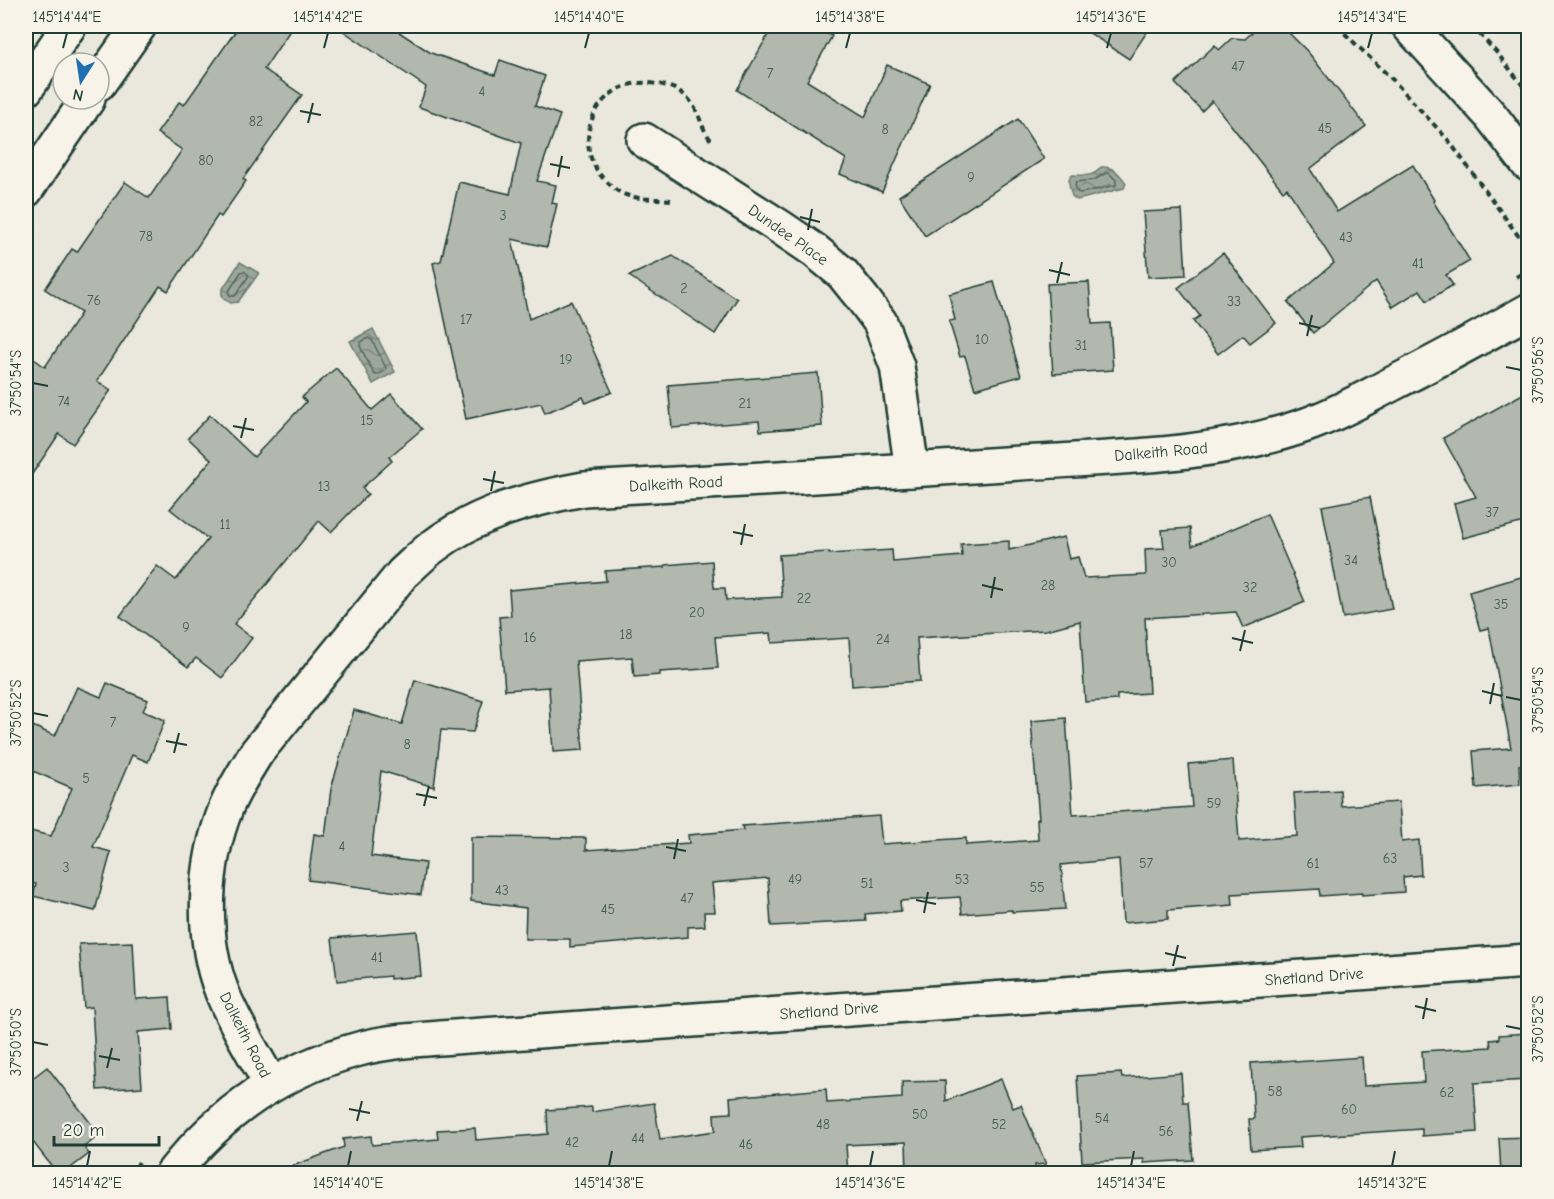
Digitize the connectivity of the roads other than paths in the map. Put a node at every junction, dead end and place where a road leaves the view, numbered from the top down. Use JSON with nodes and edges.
{"nodes":[{"id":1,"x":69,"y":26,"type":"edge"},
{"id":2,"x":139,"y":26,"type":"edge"},
{"id":3,"x":1409,"y":26,"type":"edge"},
{"id":4,"x":111,"y":66,"type":"edge"},
{"id":5,"x":26,"y":89,"type":"edge"},
{"id":6,"x":80,"y":111,"type":"edge"},
{"id":7,"x":644,"y":140,"type":"dead end"},
{"id":8,"x":1528,"y":164,"type":"edge"},
{"id":9,"x":26,"y":190,"type":"edge"},
{"id":10,"x":1528,"y":311,"type":"edge"},
{"id":11,"x":912,"y":470,"type":"junction"},
{"id":12,"x":1528,"y":962,"type":"edge"},
{"id":13,"x":271,"y":1085,"type":"junction"},
{"id":14,"x":172,"y":1173,"type":"edge"}],
"edges":[{"from":1,"to":5,"type":"street"},
{"from":2,"to":4,"type":"street"},
{"from":3,"to":8,"type":"street"},
{"from":6,"to":9,"type":"street"},
{"from":7,"to":11,"type":"street","name":"Dundee Place"},
{"from":10,"to":11,"type":"street","name":"Dalkeith Road"},
{"from":11,"to":13,"type":"street","name":"Dalkeith Road"},
{"from":12,"to":13,"type":"street","name":"Shetland Drive"},
{"from":13,"to":14,"type":"street","name":"Shetland Drive"}]}
